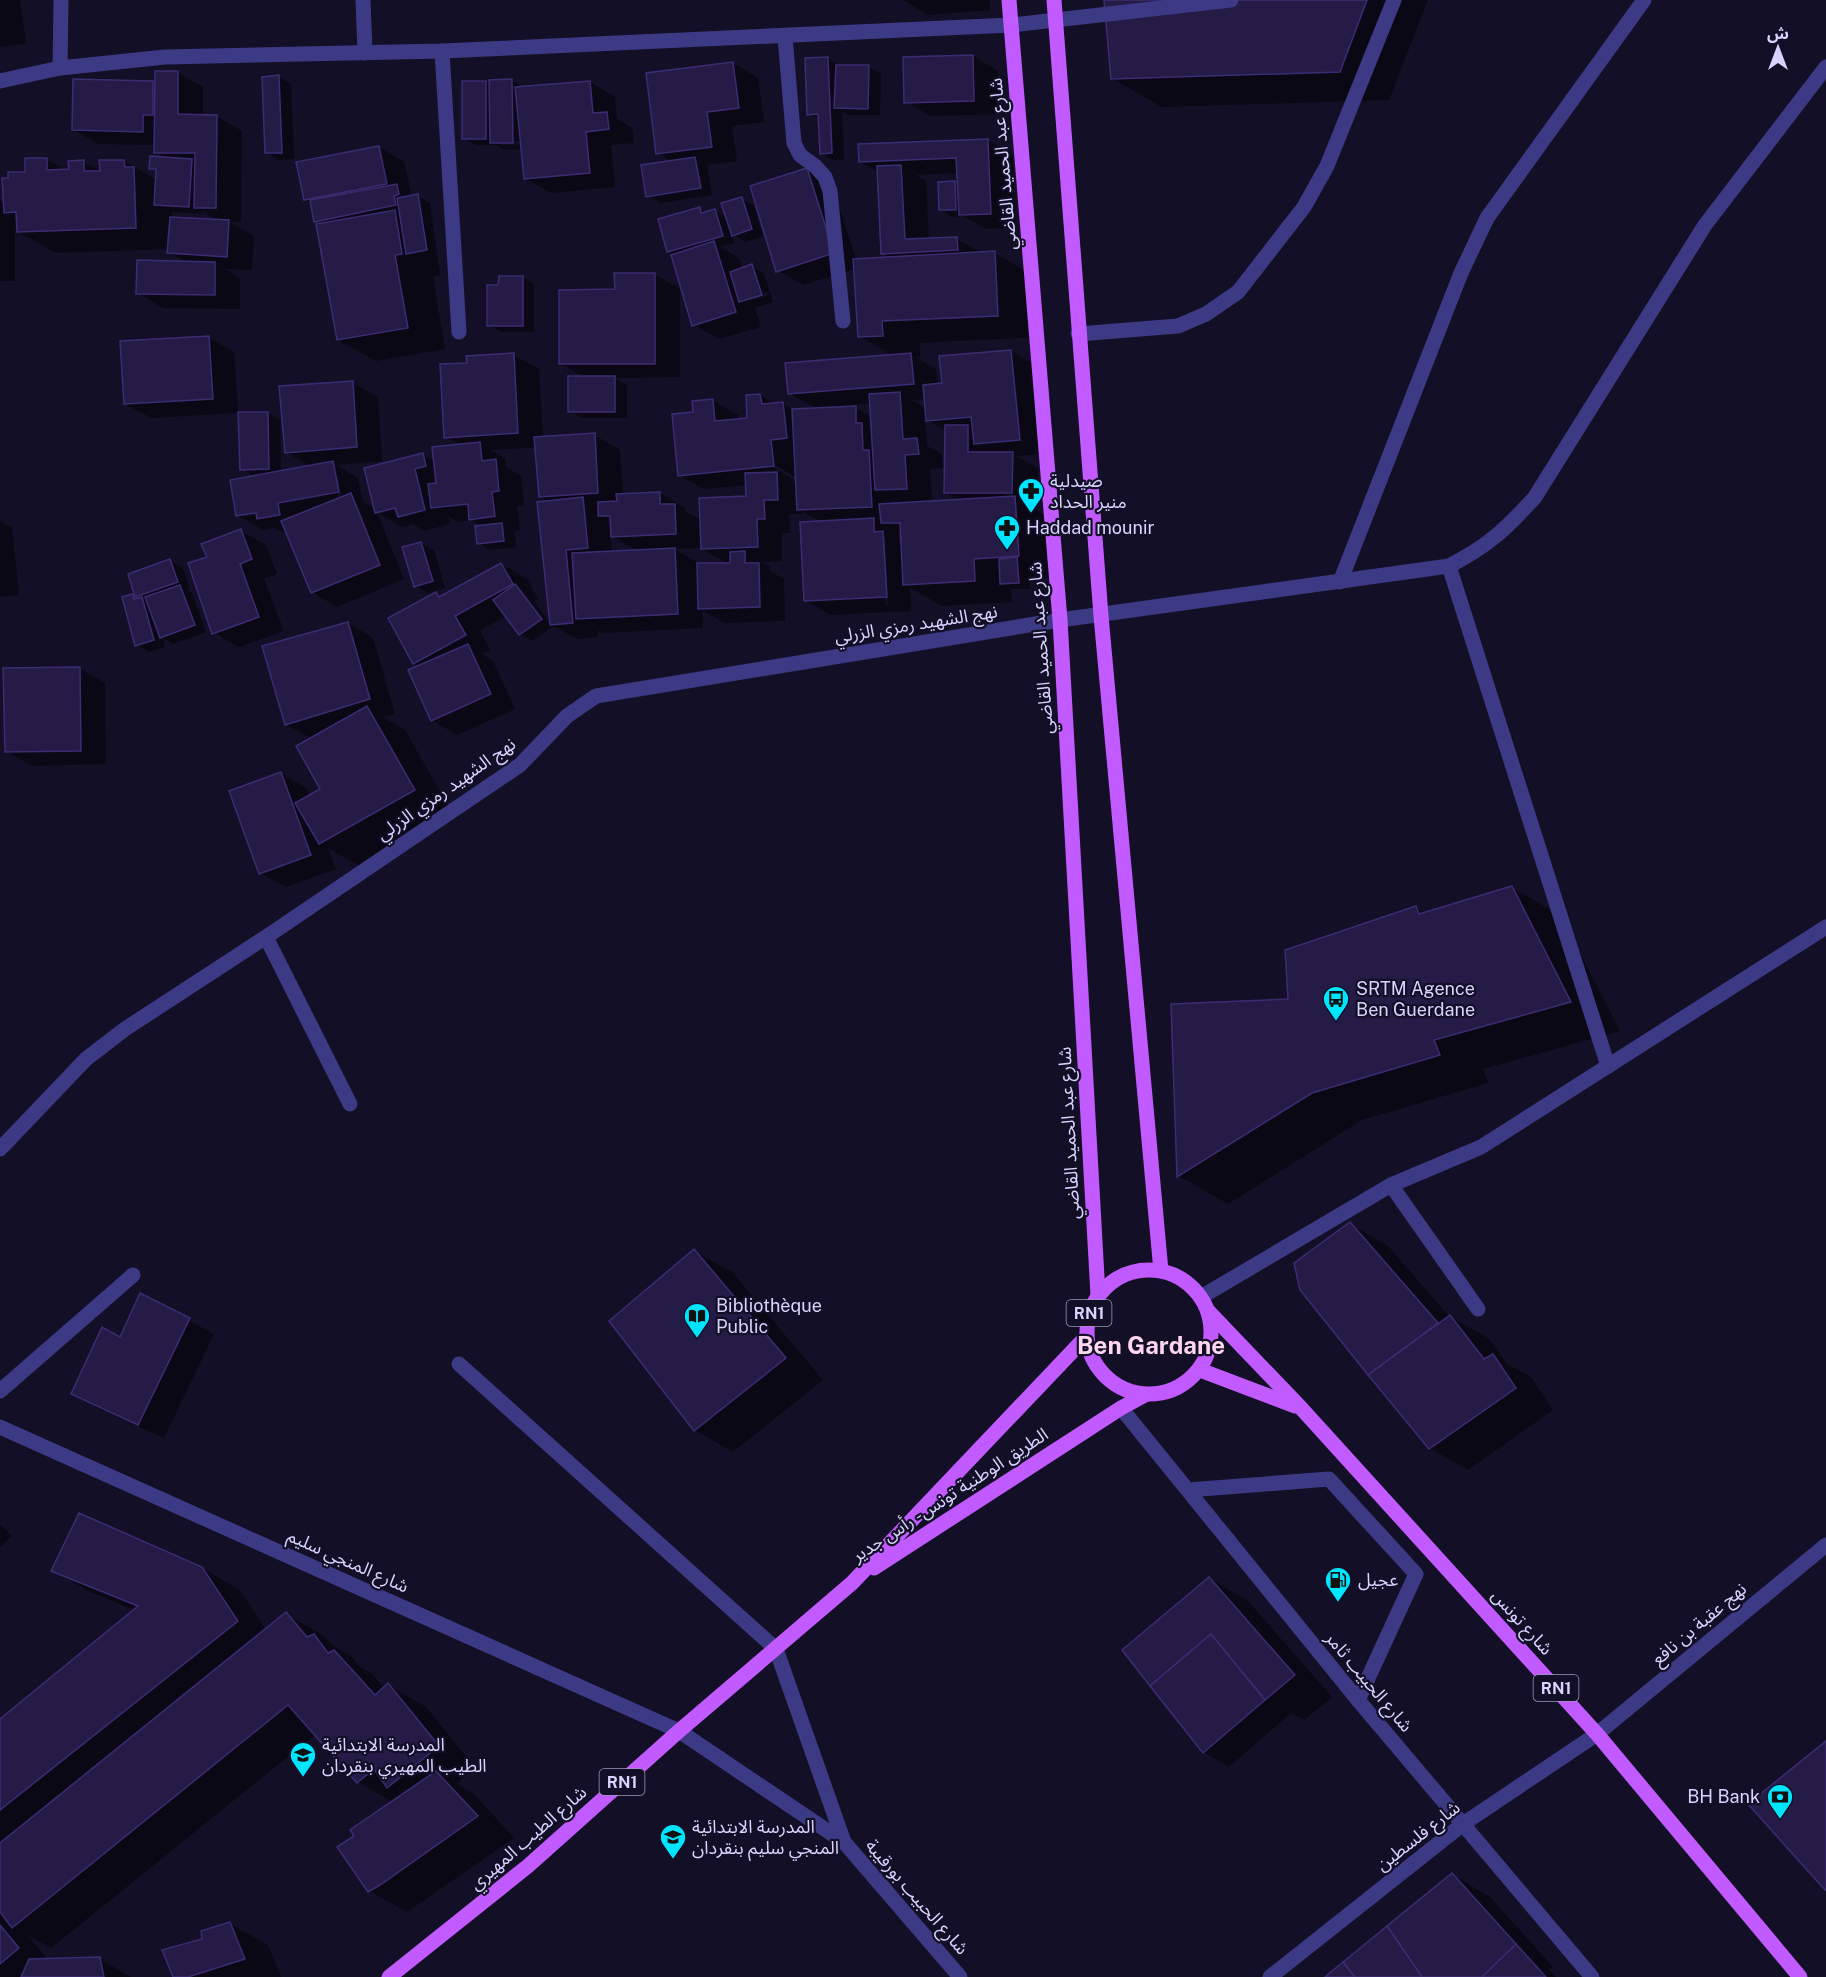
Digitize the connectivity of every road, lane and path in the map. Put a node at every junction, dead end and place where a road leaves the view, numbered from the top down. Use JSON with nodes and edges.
{"nodes":[{"id":1,"x":61,"y":0,"type":"edge"},
{"id":2,"x":363,"y":0,"type":"edge"},
{"id":3,"x":1009,"y":0,"type":"edge"},
{"id":4,"x":1054,"y":0,"type":"edge"},
{"id":5,"x":1231,"y":0,"type":"edge"},
{"id":6,"x":1394,"y":0,"type":"edge"},
{"id":7,"x":1644,"y":0,"type":"edge"},
{"id":8,"x":1055,"y":20,"type":"junction"},
{"id":9,"x":1011,"y":25,"type":"junction"},
{"id":10,"x":785,"y":37,"type":"junction"},
{"id":11,"x":442,"y":51,"type":"junction"},
{"id":12,"x":364,"y":53,"type":"junction"},
{"id":13,"x":1826,"y":67,"type":"edge"},
{"id":14,"x":60,"y":68,"type":"junction"},
{"id":15,"x":0,"y":81,"type":"edge"},
{"id":16,"x":843,"y":321,"type":"dead end"},
{"id":17,"x":459,"y":332,"type":"dead end"},
{"id":18,"x":1078,"y":334,"type":"junction"},
{"id":19,"x":1449,"y":566,"type":"junction"},
{"id":20,"x":1340,"y":582,"type":"junction"},
{"id":21,"x":1101,"y":616,"type":"junction"},
{"id":22,"x":1060,"y":620,"type":"junction"},
{"id":23,"x":1826,"y":927,"type":"edge"},
{"id":24,"x":266,"y":937,"type":"junction"},
{"id":25,"x":1608,"y":1066,"type":"junction"},
{"id":26,"x":350,"y":1104,"type":"dead end"},
{"id":27,"x":0,"y":1149,"type":"edge"},
{"id":28,"x":1391,"y":1185,"type":"junction"},
{"id":29,"x":1161,"y":1270,"type":"junction"},
{"id":30,"x":133,"y":1275,"type":"dead end"},
{"id":31,"x":1098,"y":1295,"type":"junction"},
{"id":32,"x":1202,"y":1297,"type":"junction"},
{"id":33,"x":1478,"y":1309,"type":"dead end"},
{"id":34,"x":1209,"y":1312,"type":"junction"},
{"id":35,"x":1086,"y":1337,"type":"junction"},
{"id":36,"x":459,"y":1364,"type":"dead end"},
{"id":37,"x":1200,"y":1370,"type":"junction"},
{"id":38,"x":0,"y":1391,"type":"edge"},
{"id":39,"x":1145,"y":1395,"type":"junction"},
{"id":40,"x":1121,"y":1408,"type":"junction"},
{"id":41,"x":1301,"y":1408,"type":"junction"},
{"id":42,"x":0,"y":1427,"type":"edge"},
{"id":43,"x":1188,"y":1490,"type":"junction"},
{"id":44,"x":1826,"y":1545,"type":"edge"},
{"id":45,"x":852,"y":1583,"type":"junction"},
{"id":46,"x":776,"y":1649,"type":"junction"},
{"id":47,"x":1358,"y":1700,"type":"junction"},
{"id":48,"x":679,"y":1731,"type":"junction"},
{"id":49,"x":1597,"y":1734,"type":"junction"},
{"id":50,"x":1463,"y":1824,"type":"junction"},
{"id":51,"x":844,"y":1842,"type":"junction"},
{"id":52,"x":389,"y":1977,"type":"edge"},
{"id":53,"x":960,"y":1977,"type":"edge"},
{"id":54,"x":1270,"y":1977,"type":"edge"},
{"id":55,"x":1592,"y":1977,"type":"edge"},
{"id":56,"x":1800,"y":1977,"type":"edge"}],
"edges":[{"from":1,"to":14,"type":"street"},
{"from":2,"to":12,"type":"street"},
{"from":3,"to":9,"type":"main road","name":"شارع عبد الحميد القاضي"},
{"from":4,"to":8,"type":"main road"},
{"from":5,"to":8,"type":"street"},
{"from":6,"to":18,"type":"street"},
{"from":7,"to":20,"type":"street"},
{"from":8,"to":9,"type":"street"},
{"from":8,"to":18,"type":"main road"},
{"from":9,"to":10,"type":"street"},
{"from":9,"to":22,"type":"main road","name":"شارع عبد الحميد القاضي"},
{"from":10,"to":11,"type":"street"},
{"from":10,"to":16,"type":"street"},
{"from":11,"to":12,"type":"street"},
{"from":11,"to":17,"type":"street"},
{"from":12,"to":14,"type":"street"},
{"from":13,"to":19,"type":"street"},
{"from":14,"to":15,"type":"street"},
{"from":18,"to":21,"type":"main road"},
{"from":19,"to":20,"type":"street","name":"نهج الشهيد رمزي الزرلي"},
{"from":19,"to":25,"type":"street"},
{"from":20,"to":21,"type":"street","name":"نهج الشهيد رمزي الزرلي"},
{"from":21,"to":22,"type":"street","name":"نهج الشهيد رمزي الزرلي"},
{"from":21,"to":29,"type":"main road"},
{"from":22,"to":24,"type":"street","name":"نهج الشهيد رمزي الزرلي"},
{"from":22,"to":31,"type":"main road","name":"شارع عبد الحميد القاضي"},
{"from":23,"to":25,"type":"street"},
{"from":24,"to":26,"type":"street"},
{"from":24,"to":27,"type":"street","name":"نهج الشهيد رمزي الزرلي"},
{"from":25,"to":28,"type":"street"},
{"from":28,"to":32,"type":"street"},
{"from":28,"to":33,"type":"street"},
{"from":29,"to":31,"type":"main road","number":"RN1"},
{"from":29,"to":32,"type":"main road","number":"RN1"},
{"from":30,"to":38,"type":"street"},
{"from":31,"to":35,"type":"main road","number":"RN1"},
{"from":32,"to":34,"type":"main road","number":"RN1"},
{"from":34,"to":37,"type":"main road","number":"RN1"},
{"from":34,"to":41,"type":"main road","number":"RN1"},
{"from":35,"to":39,"type":"main road","number":"RN1"},
{"from":35,"to":45,"type":"main road","name":"الطريق الوطنية تونس - رأس جدير","number":"RN1"},
{"from":36,"to":46,"type":"street"},
{"from":37,"to":39,"type":"main road","number":"RN1"},
{"from":37,"to":41,"type":"main road","number":"RN1"},
{"from":39,"to":40,"type":"main road","name":"الطريق الوطنية تونس - رأس جدير","number":"RN1"},
{"from":40,"to":43,"type":"street","name":"شارع الحبيب ثامر"},
{"from":40,"to":45,"type":"main road","name":"الطريق الوطنية تونس - رأس جدير","number":"RN1"},
{"from":41,"to":49,"type":"main road","name":"شارع تونس","number":"RN1"},
{"from":42,"to":48,"type":"street","name":"شارع المنجي سليم"},
{"from":43,"to":47,"type":"street","name":"شارع الحبيب ثامر"},
{"from":43,"to":47,"type":"street"},
{"from":44,"to":49,"type":"street","name":"نهج عقبة بن نافع"},
{"from":45,"to":46,"type":"main road","name":"شارع الطيب المهيري","number":"RN1"},
{"from":46,"to":48,"type":"main road","name":"شارع الطيب المهيري","number":"RN1"},
{"from":46,"to":51,"type":"street"},
{"from":47,"to":50,"type":"street","name":"شارع الحبيب ثامر"},
{"from":48,"to":51,"type":"street","name":"شارع المنجي سليم"},
{"from":48,"to":52,"type":"main road","name":"شارع الطيب المهيري","number":"RN1"},
{"from":49,"to":50,"type":"street","name":"شارع فلسطين"},
{"from":49,"to":56,"type":"main road","name":"شارع تونس","number":"RN1"},
{"from":50,"to":54,"type":"street","name":"شارع فلسطين"},
{"from":50,"to":55,"type":"street","name":"شارع الحبيب ثامر"},
{"from":51,"to":53,"type":"street","name":"شارع الحبيب بورقيبة"}]}
